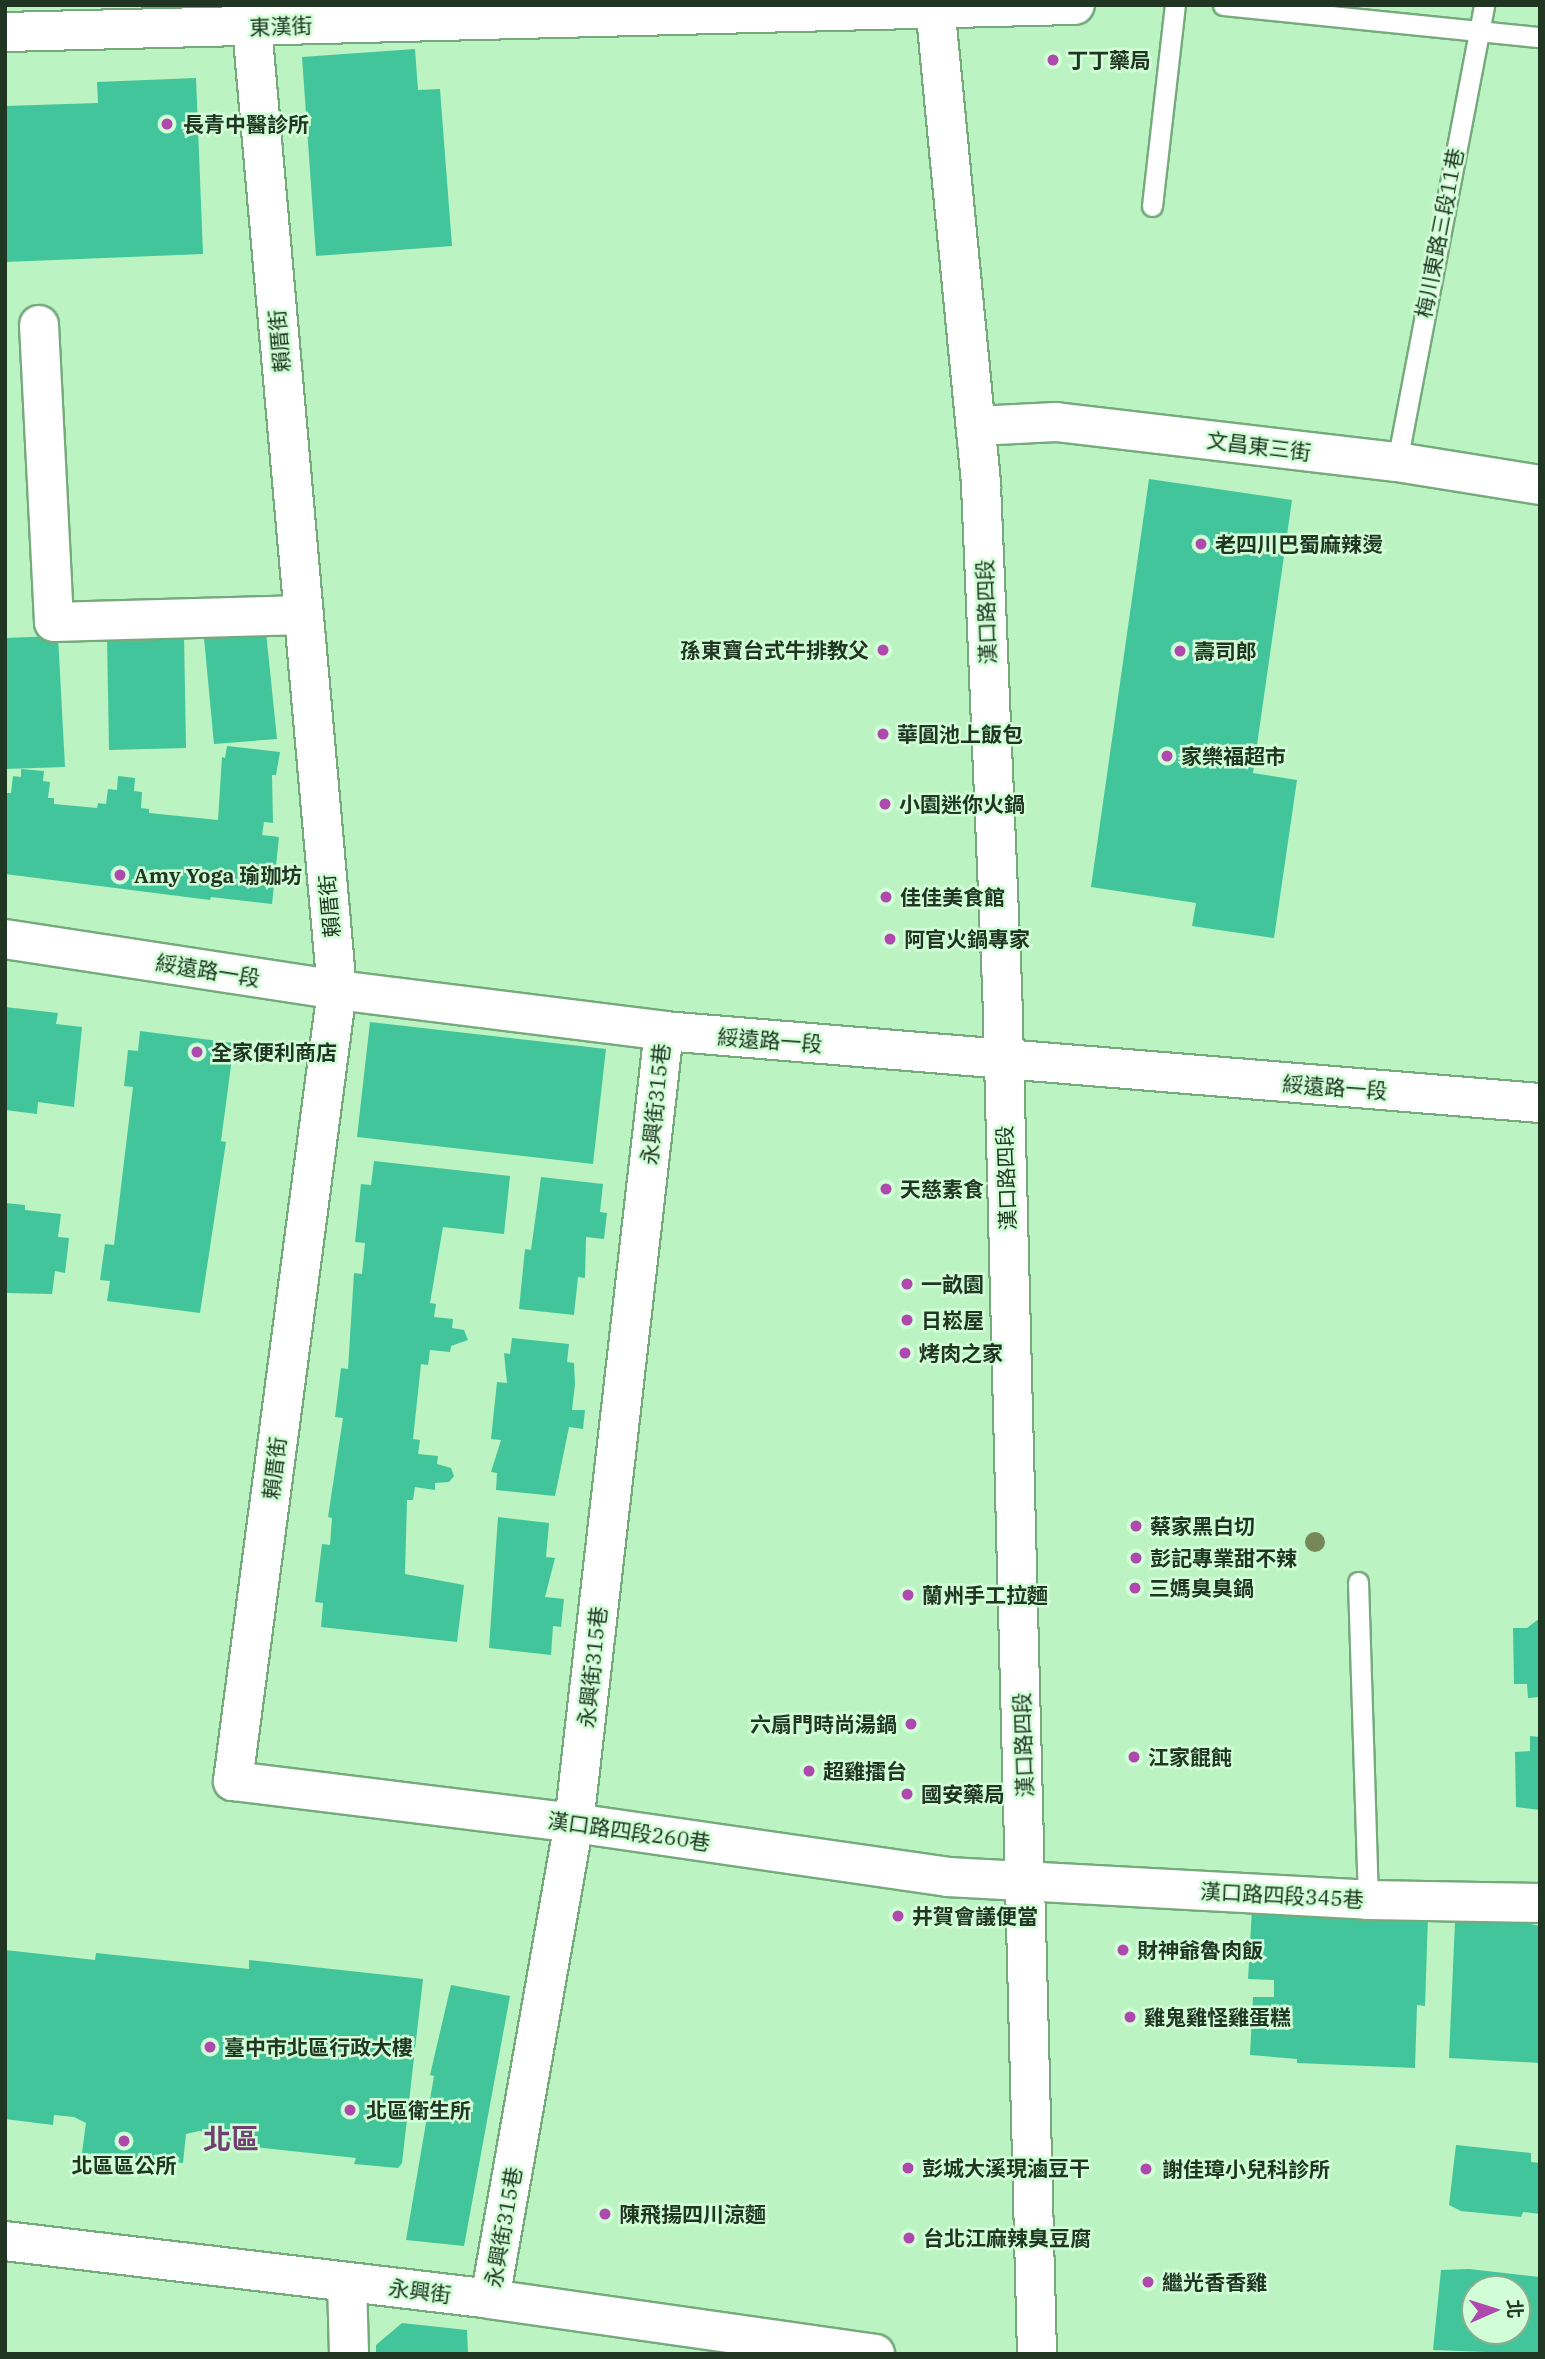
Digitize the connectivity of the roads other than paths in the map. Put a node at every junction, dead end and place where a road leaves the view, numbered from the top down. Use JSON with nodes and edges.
{"nodes":[{"id":1,"x":1074,"y":5,"type":"edge"},
{"id":2,"x":1175,"y":5,"type":"edge"},
{"id":3,"x":1223,"y":5,"type":"edge"},
{"id":4,"x":1484,"y":5,"type":"edge"},
{"id":5,"x":935,"y":9,"type":"edge"},
{"id":6,"x":251,"y":27,"type":"junction"},
{"id":7,"x":5,"y":32,"type":"edge"},
{"id":8,"x":1480,"y":32,"type":"junction"},
{"id":9,"x":1540,"y":37,"type":"edge"},
{"id":10,"x":1152,"y":206,"type":"dead end"},
{"id":11,"x":39,"y":325,"type":"dead end"},
{"id":12,"x":976,"y":426,"type":"junction"},
{"id":13,"x":1397,"y":462,"type":"junction"},
{"id":14,"x":1540,"y":485,"type":"edge"},
{"id":15,"x":304,"y":615,"type":"junction"},
{"id":16,"x":5,"y":939,"type":"edge"},
{"id":17,"x":337,"y":990,"type":"junction"},
{"id":18,"x":664,"y":1031,"type":"junction"},
{"id":19,"x":1002,"y":1061,"type":"junction"},
{"id":20,"x":1540,"y":1103,"type":"edge"},
{"id":21,"x":1358,"y":1581,"type":"dead end"},
{"id":22,"x":233,"y":1781,"type":"joint"},
{"id":23,"x":574,"y":1823,"type":"junction"},
{"id":24,"x":1025,"y":1883,"type":"junction"},
{"id":25,"x":1368,"y":1900,"type":"junction"},
{"id":26,"x":1540,"y":1903,"type":"edge"},
{"id":27,"x":5,"y":2241,"type":"edge"},
{"id":28,"x":347,"y":2282,"type":"junction"},
{"id":29,"x":490,"y":2299,"type":"junction"},
{"id":30,"x":349,"y":2354,"type":"edge"},
{"id":31,"x":875,"y":2354,"type":"edge"},
{"id":32,"x":1037,"y":2354,"type":"edge"}],
"edges":[{"from":1,"to":5,"type":"street","name":"東漢街"},
{"from":2,"to":10,"type":"lane"},
{"from":3,"to":8,"type":"lane"},
{"from":4,"to":8,"type":"lane","name":"梅川東路三段11巷"},
{"from":5,"to":6,"type":"street","name":"東漢街"},
{"from":5,"to":12,"type":"street","name":"漢口路四段"},
{"from":6,"to":7,"type":"street","name":"東漢街"},
{"from":6,"to":15,"type":"street","name":"賴厝街"},
{"from":8,"to":9,"type":"lane"},
{"from":8,"to":13,"type":"lane","name":"梅川東路三段11巷"},
{"from":11,"to":15,"type":"street"},
{"from":12,"to":13,"type":"street","name":"文昌東三街"},
{"from":12,"to":19,"type":"street","name":"漢口路四段"},
{"from":13,"to":14,"type":"street","name":"文昌東三街"},
{"from":15,"to":17,"type":"street","name":"賴厝街"},
{"from":16,"to":17,"type":"street","name":"綏遠路一段"},
{"from":17,"to":18,"type":"street","name":"綏遠路一段"},
{"from":17,"to":22,"type":"street","name":"賴厝街"},
{"from":18,"to":19,"type":"street","name":"綏遠路一段"},
{"from":18,"to":23,"type":"street","name":"永興街315巷"},
{"from":19,"to":20,"type":"street","name":"綏遠路一段"},
{"from":19,"to":24,"type":"street","name":"漢口路四段"},
{"from":21,"to":25,"type":"lane"},
{"from":22,"to":23,"type":"street","name":"漢口路四段260巷"},
{"from":23,"to":24,"type":"street","name":"漢口路四段260巷"},
{"from":23,"to":29,"type":"street","name":"永興街315巷"},
{"from":24,"to":25,"type":"street","name":"漢口路四段345巷"},
{"from":24,"to":32,"type":"street","name":"漢口路四段"},
{"from":25,"to":26,"type":"street","name":"漢口路四段345巷"},
{"from":27,"to":28,"type":"street","name":"永興街"},
{"from":28,"to":29,"type":"street","name":"永興街"},
{"from":28,"to":30,"type":"street"},
{"from":29,"to":31,"type":"street","name":"永興街"}]}
